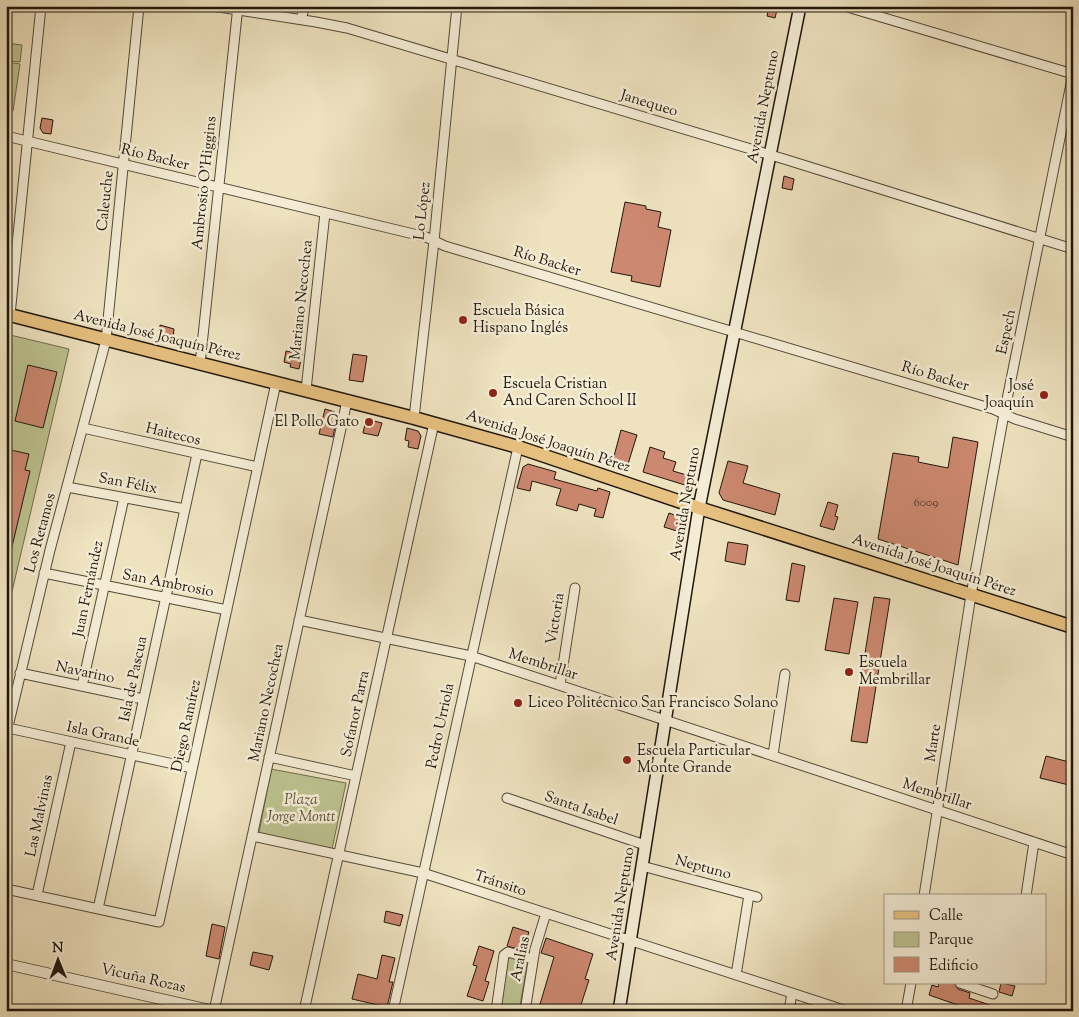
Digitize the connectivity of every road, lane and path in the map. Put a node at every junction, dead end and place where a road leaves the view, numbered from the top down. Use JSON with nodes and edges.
{"nodes":[{"id":1,"x":41,"y":6,"type":"edge"},
{"id":2,"x":139,"y":6,"type":"edge"},
{"id":3,"x":212,"y":6,"type":"edge"},
{"id":4,"x":304,"y":6,"type":"edge"},
{"id":5,"x":457,"y":6,"type":"edge"},
{"id":6,"x":800,"y":6,"type":"edge"},
{"id":7,"x":844,"y":6,"type":"edge"},
{"id":8,"x":237,"y":8,"type":"edge"},
{"id":9,"x":301,"y":19,"type":"junction"},
{"id":10,"x":452,"y":61,"type":"junction"},
{"id":11,"x":1073,"y":74,"type":"edge"},
{"id":12,"x":6,"y":136,"type":"edge"},
{"id":13,"x":28,"y":141,"type":"junction"},
{"id":14,"x":770,"y":155,"type":"junction"},
{"id":15,"x":124,"y":164,"type":"junction"},
{"id":16,"x":219,"y":187,"type":"junction"},
{"id":17,"x":325,"y":213,"type":"junction"},
{"id":18,"x":1040,"y":238,"type":"junction"},
{"id":19,"x":434,"y":241,"type":"junction"},
{"id":20,"x":1073,"y":249,"type":"edge"},
{"id":21,"x":8,"y":315,"type":"edge"},
{"id":22,"x":735,"y":333,"type":"junction"},
{"id":23,"x":106,"y":340,"type":"junction"},
{"id":24,"x":200,"y":364,"type":"junction"},
{"id":25,"x":276,"y":383,"type":"junction"},
{"id":26,"x":306,"y":390,"type":"junction"},
{"id":27,"x":347,"y":401,"type":"junction"},
{"id":28,"x":1004,"y":414,"type":"junction"},
{"id":29,"x":414,"y":418,"type":"junction"},
{"id":30,"x":434,"y":423,"type":"junction"},
{"id":31,"x":83,"y":428,"type":"junction"},
{"id":32,"x":1073,"y":437,"type":"edge"},
{"id":33,"x":518,"y":447,"type":"junction"},
{"id":34,"x":197,"y":454,"type":"junction"},
{"id":35,"x":258,"y":467,"type":"junction"},
{"id":36,"x":67,"y":487,"type":"junction"},
{"id":37,"x":124,"y":498,"type":"junction"},
{"id":38,"x":699,"y":508,"type":"junction"},
{"id":39,"x":185,"y":509,"type":"junction"},
{"id":40,"x":44,"y":573,"type":"junction"},
{"id":41,"x":104,"y":585,"type":"junction"},
{"id":42,"x":575,"y":588,"type":"dead end"},
{"id":43,"x":971,"y":595,"type":"junction"},
{"id":44,"x":166,"y":597,"type":"junction"},
{"id":45,"x":227,"y":610,"type":"junction"},
{"id":46,"x":299,"y":620,"type":"junction"},
{"id":47,"x":1073,"y":627,"type":"edge"},
{"id":48,"x":386,"y":638,"type":"junction"},
{"id":49,"x":470,"y":656,"type":"junction"},
{"id":50,"x":20,"y":673,"type":"junction"},
{"id":51,"x":785,"y":674,"type":"dead end"},
{"id":52,"x":560,"y":685,"type":"junction"},
{"id":53,"x":82,"y":686,"type":"junction"},
{"id":54,"x":144,"y":699,"type":"junction"},
{"id":55,"x":665,"y":720,"type":"junction"},
{"id":56,"x":7,"y":732,"type":"edge"},
{"id":57,"x":71,"y":742,"type":"junction"},
{"id":58,"x":131,"y":755,"type":"junction"},
{"id":59,"x":773,"y":756,"type":"junction"},
{"id":60,"x":269,"y":757,"type":"junction"},
{"id":61,"x":192,"y":768,"type":"junction"},
{"id":62,"x":356,"y":776,"type":"junction"},
{"id":63,"x":508,"y":798,"type":"dead end"},
{"id":64,"x":937,"y":810,"type":"junction"},
{"id":65,"x":252,"y":836,"type":"junction"},
{"id":66,"x":1034,"y":842,"type":"junction"},
{"id":67,"x":645,"y":845,"type":"junction"},
{"id":68,"x":339,"y":855,"type":"junction"},
{"id":69,"x":1073,"y":855,"type":"edge"},
{"id":70,"x":642,"y":866,"type":"junction"},
{"id":71,"x":423,"y":873,"type":"junction"},
{"id":72,"x":6,"y":889,"type":"edge"},
{"id":73,"x":924,"y":894,"type":"edge"},
{"id":74,"x":1026,"y":894,"type":"edge"},
{"id":75,"x":37,"y":896,"type":"junction"},
{"id":76,"x":98,"y":909,"type":"junction"},
{"id":77,"x":546,"y":913,"type":"junction"},
{"id":78,"x":630,"y":941,"type":"junction"},
{"id":79,"x":533,"y":959,"type":"junction"},
{"id":80,"x":6,"y":964,"type":"edge"},
{"id":81,"x":736,"y":975,"type":"junction"},
{"id":82,"x":911,"y":984,"type":"edge"},
{"id":83,"x":964,"y":984,"type":"edge"},
{"id":84,"x":990,"y":990,"type":"edge"},
{"id":85,"x":792,"y":993,"type":"junction"},
{"id":86,"x":499,"y":1010,"type":"edge"},
{"id":87,"x":844,"y":1010,"type":"edge"},
{"id":88,"x":214,"y":1011,"type":"edge"},
{"id":89,"x":304,"y":1011,"type":"edge"},
{"id":90,"x":393,"y":1011,"type":"edge"},
{"id":91,"x":525,"y":1011,"type":"edge"},
{"id":92,"x":619,"y":1011,"type":"edge"},
{"id":93,"x":789,"y":1011,"type":"edge"},
{"id":94,"x":906,"y":1011,"type":"edge"}],
"edges":[{"from":1,"to":13,"type":"street"},
{"from":2,"to":15,"type":"street","name":"Caleuche"},
{"from":3,"to":8,"type":"street","name":"Janequeo"},
{"from":4,"to":9,"type":"street"},
{"from":5,"to":10,"type":"street","name":"Lo López"},
{"from":6,"to":14,"type":"main road","name":"Avenida Neptuno"},
{"from":7,"to":11,"type":"street"},
{"from":8,"to":9,"type":"street","name":"Janequeo"},
{"from":8,"to":16,"type":"street","name":"Ambrosio O'Higgins"},
{"from":9,"to":10,"type":"street","name":"Janequeo"},
{"from":10,"to":14,"type":"street","name":"Janequeo"},
{"from":10,"to":19,"type":"street","name":"Lo López"},
{"from":11,"to":18,"type":"street","name":"Espech"},
{"from":12,"to":13,"type":"street","name":"Río Backer"},
{"from":13,"to":15,"type":"street","name":"Río Backer"},
{"from":13,"to":21,"type":"street"},
{"from":14,"to":18,"type":"street","name":"Janequeo"},
{"from":14,"to":22,"type":"main road","name":"Avenida Neptuno"},
{"from":15,"to":16,"type":"street","name":"Río Backer"},
{"from":15,"to":23,"type":"street","name":"Caleuche"},
{"from":16,"to":17,"type":"street","name":"Río Backer"},
{"from":16,"to":24,"type":"street","name":"Ambrosio O'Higgins"},
{"from":17,"to":19,"type":"street","name":"Río Backer"},
{"from":17,"to":26,"type":"street","name":"Mariano Necochea"},
{"from":18,"to":20,"type":"street","name":"Janequeo"},
{"from":18,"to":28,"type":"street","name":"Espech"},
{"from":19,"to":22,"type":"street","name":"Río Backer"},
{"from":19,"to":29,"type":"street","name":"Lo López"},
{"from":21,"to":23,"type":"main road","name":"Avenida José Joaquín Pérez"},
{"from":22,"to":28,"type":"street","name":"Río Backer"},
{"from":22,"to":38,"type":"main road","name":"Avenida Neptuno"},
{"from":23,"to":24,"type":"main road","name":"Avenida José Joaquín Pérez"},
{"from":23,"to":31,"type":"street","name":"Los Retamos"},
{"from":24,"to":25,"type":"main road","name":"Avenida José Joaquín Pérez"},
{"from":25,"to":26,"type":"main road","name":"Avenida José Joaquín Pérez"},
{"from":25,"to":35,"type":"street","name":"Diego Ramírez"},
{"from":26,"to":27,"type":"main road","name":"Avenida José Joaquín Pérez"},
{"from":27,"to":29,"type":"main road","name":"Avenida José Joaquín Pérez"},
{"from":27,"to":46,"type":"street","name":"Mariano Necochea"},
{"from":28,"to":32,"type":"street","name":"Río Backer"},
{"from":28,"to":43,"type":"street","name":"Espech"},
{"from":29,"to":30,"type":"main road","name":"Avenida José Joaquín Pérez"},
{"from":30,"to":33,"type":"main road","name":"Avenida José Joaquín Pérez"},
{"from":30,"to":48,"type":"street","name":"Sofanor Parra"},
{"from":31,"to":34,"type":"street","name":"Haitecos"},
{"from":31,"to":36,"type":"street","name":"Los Retamos"},
{"from":33,"to":38,"type":"main road","name":"Avenida José Joaquín Pérez"},
{"from":33,"to":49,"type":"street","name":"Pedro Urriola"},
{"from":34,"to":35,"type":"street","name":"Haitecos"},
{"from":34,"to":39,"type":"street","name":"Isla de Pascua"},
{"from":35,"to":45,"type":"street","name":"Diego Ramírez"},
{"from":36,"to":37,"type":"street","name":"San Félix"},
{"from":36,"to":40,"type":"street","name":"Los Retamos"},
{"from":37,"to":39,"type":"street","name":"San Félix"},
{"from":37,"to":41,"type":"street","name":"Juan Fernández"},
{"from":38,"to":43,"type":"main road","name":"Avenida José Joaquín Pérez"},
{"from":38,"to":55,"type":"main road","name":"Avenida Neptuno"},
{"from":39,"to":44,"type":"street","name":"Isla de Pascua"},
{"from":40,"to":41,"type":"street","name":"San Ambrosio"},
{"from":40,"to":50,"type":"street","name":"Los Retamos"},
{"from":41,"to":44,"type":"street","name":"San Ambrosio"},
{"from":41,"to":53,"type":"street","name":"Juan Fernández"},
{"from":42,"to":52,"type":"street","name":"Victoria"},
{"from":43,"to":47,"type":"main road","name":"Avenida José Joaquín Pérez"},
{"from":43,"to":64,"type":"street","name":"Marte"},
{"from":44,"to":45,"type":"street","name":"San Ambrosio"},
{"from":44,"to":54,"type":"street","name":"Isla de Pascua"},
{"from":45,"to":61,"type":"street","name":"Diego Ramírez"},
{"from":46,"to":48,"type":"street","name":"Membrillar"},
{"from":46,"to":60,"type":"street","name":"Mariano Necochea"},
{"from":48,"to":49,"type":"street","name":"Membrillar"},
{"from":48,"to":62,"type":"street","name":"Sofanor Parra"},
{"from":49,"to":52,"type":"street","name":"Membrillar"},
{"from":49,"to":71,"type":"street","name":"Pedro Urriola"},
{"from":50,"to":53,"type":"street","name":"Navarino"},
{"from":50,"to":56,"type":"street","name":"Los Retamos"},
{"from":51,"to":59,"type":"street"},
{"from":52,"to":55,"type":"street","name":"Membrillar"},
{"from":53,"to":54,"type":"street","name":"Navarino"},
{"from":54,"to":58,"type":"street","name":"Isla de Pascua"},
{"from":55,"to":59,"type":"street","name":"Membrillar"},
{"from":55,"to":67,"type":"main road","name":"Avenida Neptuno"},
{"from":56,"to":57,"type":"street","name":"Isla Grande"},
{"from":57,"to":58,"type":"street","name":"Isla Grande"},
{"from":57,"to":75,"type":"street","name":"Las Malvinas"},
{"from":58,"to":61,"type":"street","name":"Isla Grande"},
{"from":58,"to":76,"type":"street","name":"Isla de Pascua"},
{"from":59,"to":64,"type":"street","name":"Membrillar"},
{"from":60,"to":62,"type":"street"},
{"from":60,"to":65,"type":"street","name":"Mariano Necochea"},
{"from":61,"to":76,"type":"street","name":"Diego Ramírez"},
{"from":62,"to":68,"type":"street","name":"Sofanor Parra"},
{"from":63,"to":67,"type":"street","name":"Santa Isabel"},
{"from":64,"to":66,"type":"street","name":"Membrillar"},
{"from":64,"to":73,"type":"street","name":"Marte"},
{"from":65,"to":68,"type":"street","name":"Tránsito"},
{"from":65,"to":88,"type":"street","name":"Mariano Necochea"},
{"from":66,"to":69,"type":"street","name":"Membrillar"},
{"from":66,"to":74,"type":"street"},
{"from":67,"to":70,"type":"main road","name":"Avenida Neptuno"},
{"from":68,"to":71,"type":"street","name":"Tránsito"},
{"from":68,"to":89,"type":"street","name":"Sofanor Parra"},
{"from":70,"to":78,"type":"main road","name":"Avenida Neptuno"},
{"from":70,"to":81,"type":"street","name":"Neptuno"},
{"from":71,"to":77,"type":"street","name":"Tránsito"},
{"from":71,"to":90,"type":"street","name":"Pedro Urriola"},
{"from":72,"to":75,"type":"street","name":"Diego Ramírez"},
{"from":75,"to":76,"type":"street","name":"Diego Ramírez"},
{"from":77,"to":78,"type":"street","name":"Tránsito"},
{"from":77,"to":79,"type":"street","name":"Aralias"},
{"from":78,"to":81,"type":"street","name":"Tránsito"},
{"from":78,"to":92,"type":"main road","name":"Avenida Neptuno"},
{"from":79,"to":86,"type":"street"},
{"from":79,"to":91,"type":"street","name":"Aralias"},
{"from":80,"to":88,"type":"street","name":"Vicuña Rozas"},
{"from":81,"to":85,"type":"street","name":"Tránsito"},
{"from":82,"to":94,"type":"street"},
{"from":83,"to":84,"type":"street"},
{"from":85,"to":87,"type":"street","name":"Tránsito"},
{"from":85,"to":93,"type":"street"}]}
